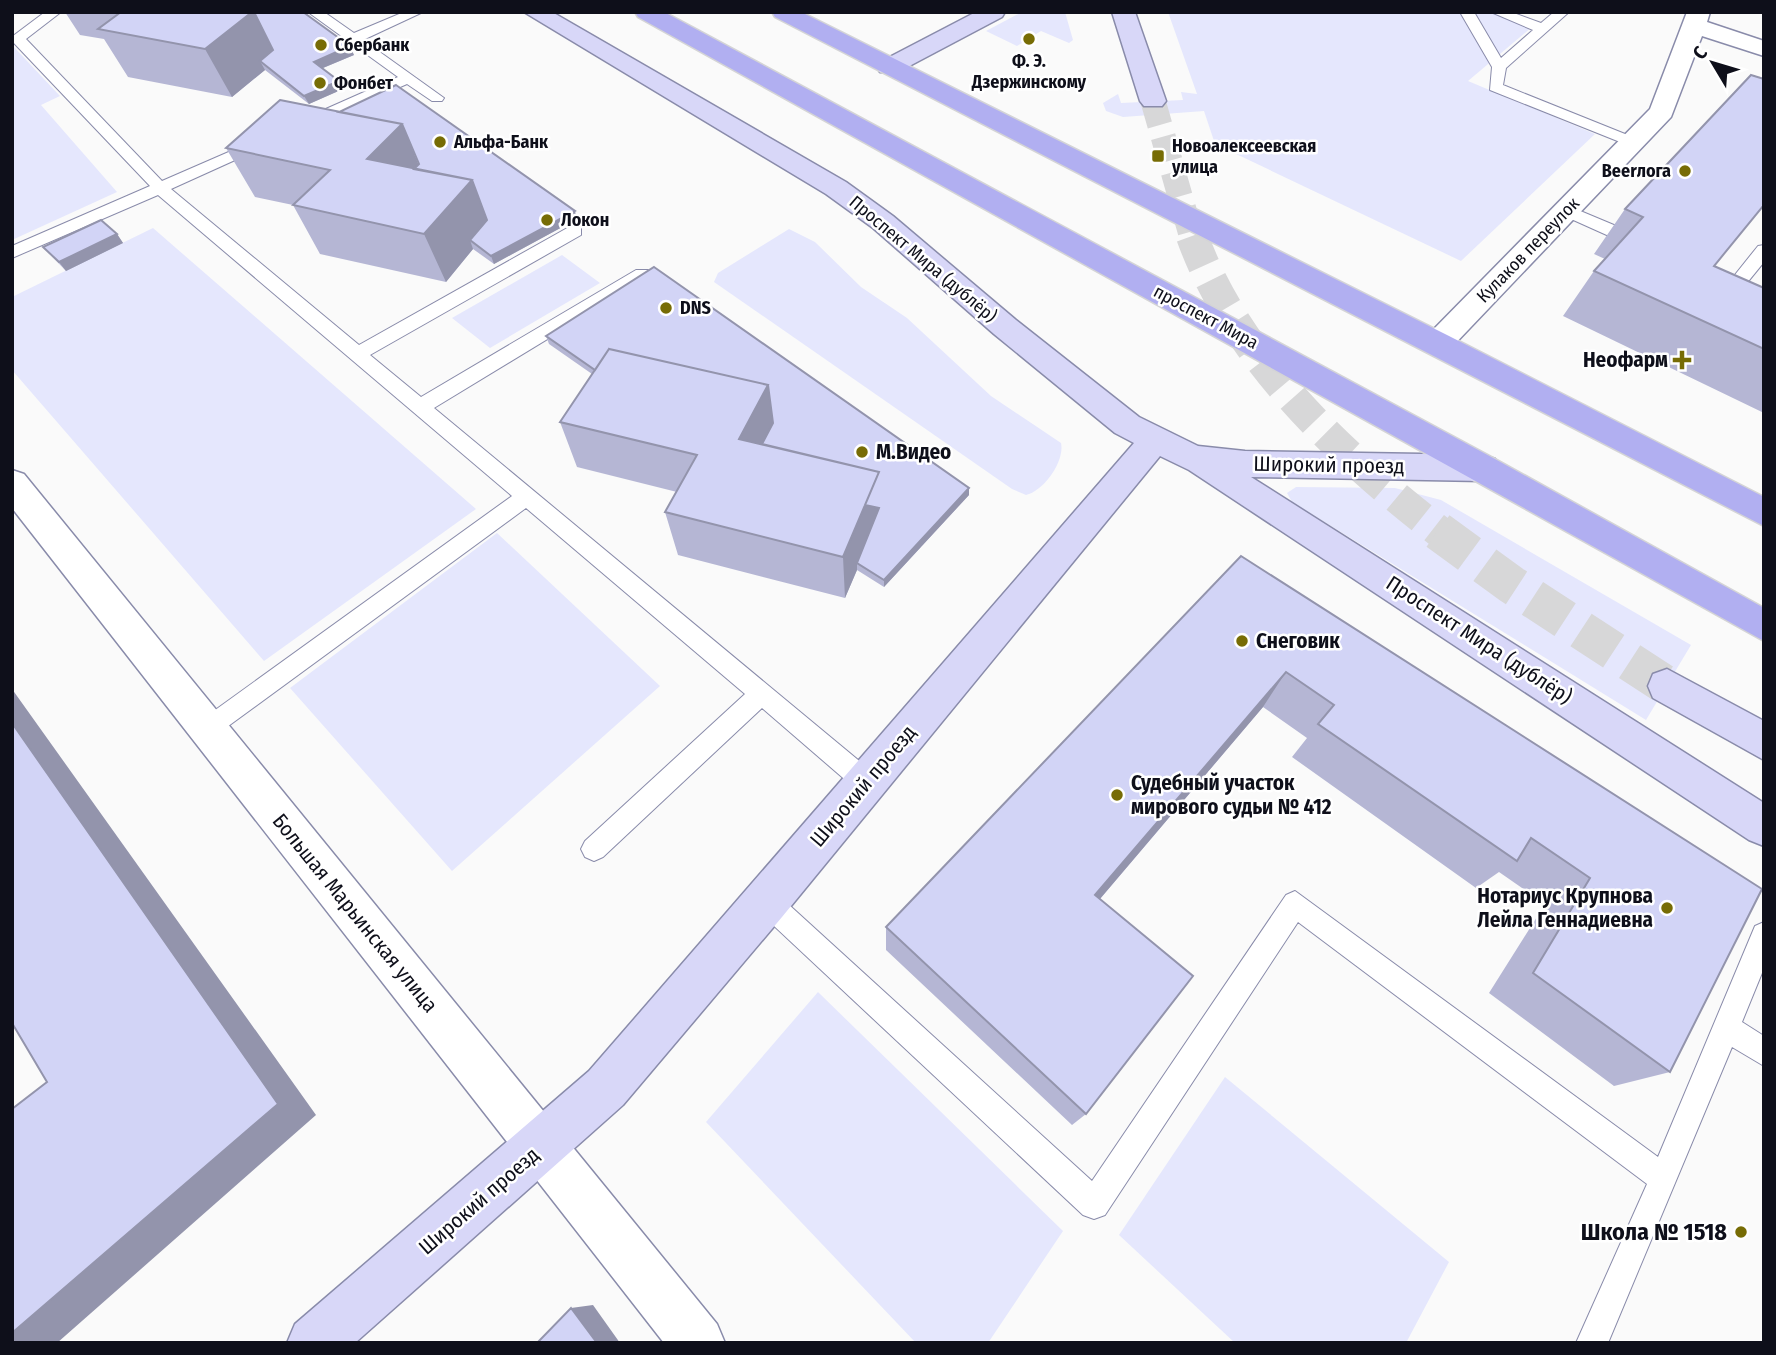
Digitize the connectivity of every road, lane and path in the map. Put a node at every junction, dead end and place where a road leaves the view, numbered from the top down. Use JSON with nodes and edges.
{"nodes":[{"id":1,"x":54,"y":12,"type":"edge"},
{"id":2,"x":315,"y":12,"type":"edge"},
{"id":3,"x":416,"y":12,"type":"edge"},
{"id":4,"x":535,"y":12,"type":"edge"},
{"id":5,"x":646,"y":12,"type":"edge"},
{"id":6,"x":783,"y":12,"type":"edge"},
{"id":7,"x":994,"y":12,"type":"edge"},
{"id":8,"x":1124,"y":12,"type":"edge"},
{"id":9,"x":1466,"y":12,"type":"edge"},
{"id":10,"x":1498,"y":12,"type":"edge"},
{"id":11,"x":1562,"y":12,"type":"edge"},
{"id":12,"x":1697,"y":19,"type":"edge"},
{"id":13,"x":1543,"y":29,"type":"junction"},
{"id":14,"x":353,"y":39,"type":"junction"},
{"id":15,"x":1764,"y":49,"type":"edge"},
{"id":16,"x":889,"y":67,"type":"junction"},
{"id":17,"x":1499,"y":67,"type":"junction"},
{"id":18,"x":408,"y":78,"type":"junction"},
{"id":19,"x":438,"y":99,"type":"dead end"},
{"id":20,"x":1153,"y":101,"type":"tunnel mouth"},
{"id":21,"x":296,"y":127,"type":"edge"},
{"id":22,"x":272,"y":138,"type":"edge"},
{"id":23,"x":1635,"y":143,"type":"junction"},
{"id":24,"x":160,"y":188,"type":"junction"},
{"id":25,"x":1566,"y":210,"type":"junction"},
{"id":26,"x":575,"y":231,"type":"dead end"},
{"id":27,"x":1615,"y":232,"type":"dead end"},
{"id":28,"x":1764,"y":250,"type":"edge"},
{"id":29,"x":12,"y":253,"type":"edge"},
{"id":30,"x":642,"y":274,"type":"edge"},
{"id":31,"x":1717,"y":277,"type":"edge"},
{"id":32,"x":1736,"y":285,"type":"junction"},
{"id":33,"x":1722,"y":302,"type":"edge"},
{"id":34,"x":1438,"y":343,"type":"junction"},
{"id":35,"x":357,"y":354,"type":"junction"},
{"id":36,"x":421,"y":407,"type":"junction"},
{"id":37,"x":1173,"y":449,"type":"junction"},
{"id":38,"x":1483,"y":468,"type":"junction"},
{"id":39,"x":12,"y":483,"type":"edge"},
{"id":40,"x":526,"y":497,"type":"junction"},
{"id":41,"x":1764,"y":513,"type":"edge"},
{"id":42,"x":26,"y":524,"type":"edge"},
{"id":43,"x":1764,"y":626,"type":"edge"},
{"id":44,"x":1667,"y":686,"type":"tunnel mouth"},
{"id":45,"x":761,"y":694,"type":"junction"},
{"id":46,"x":208,"y":728,"type":"junction"},
{"id":47,"x":1764,"y":743,"type":"edge"},
{"id":48,"x":866,"y":782,"type":"junction"},
{"id":49,"x":1764,"y":826,"type":"edge"},
{"id":50,"x":594,"y":849,"type":"dead end"},
{"id":51,"x":767,"y":902,"type":"junction"},
{"id":52,"x":1764,"y":935,"type":"edge"},
{"id":53,"x":1726,"y":1027,"type":"junction"},
{"id":54,"x":1764,"y":1052,"type":"edge"},
{"id":55,"x":542,"y":1147,"type":"junction"},
{"id":56,"x":1664,"y":1179,"type":"junction"},
{"id":57,"x":334,"y":1336,"type":"edge"},
{"id":58,"x":698,"y":1343,"type":"edge"},
{"id":59,"x":1592,"y":1343,"type":"edge"}],
"edges":[{"from":1,"to":24,"type":"lane"},
{"from":2,"to":14,"type":"lane"},
{"from":3,"to":14,"type":"lane"},
{"from":4,"to":37,"type":"street","name":"Проспект Мира (дублёр)"},
{"from":5,"to":38,"type":"main road","name":"проспект Мира"},
{"from":6,"to":16,"type":"main road"},
{"from":7,"to":16,"type":"street"},
{"from":8,"to":20,"type":"street"},
{"from":9,"to":17,"type":"lane"},
{"from":10,"to":13,"type":"lane"},
{"from":11,"to":13,"type":"lane"},
{"from":12,"to":15,"type":"street"},
{"from":12,"to":23,"type":"street","name":"Кулаков переулок"},
{"from":13,"to":17,"type":"lane"},
{"from":14,"to":18,"type":"lane"},
{"from":16,"to":34,"type":"main road"},
{"from":17,"to":23,"type":"lane"},
{"from":18,"to":19,"type":"lane"},
{"from":18,"to":21,"type":"lane"},
{"from":22,"to":24,"type":"lane"},
{"from":23,"to":25,"type":"street","name":"Кулаков переулок"},
{"from":24,"to":29,"type":"lane"},
{"from":24,"to":35,"type":"lane"},
{"from":25,"to":27,"type":"lane"},
{"from":25,"to":34,"type":"street","name":"Кулаков переулок"},
{"from":26,"to":35,"type":"lane"},
{"from":28,"to":32,"type":"lane"},
{"from":30,"to":36,"type":"lane"},
{"from":31,"to":32,"type":"lane"},
{"from":32,"to":33,"type":"lane"},
{"from":34,"to":41,"type":"main road"},
{"from":35,"to":36,"type":"lane"},
{"from":36,"to":40,"type":"lane"},
{"from":37,"to":38,"type":"street","name":"Широкий проезд"},
{"from":37,"to":48,"type":"street","name":"Широкий проезд"},
{"from":37,"to":49,"type":"street","name":"Проспект Мира (дублёр)"},
{"from":38,"to":43,"type":"main road","name":"проспект Мира"},
{"from":39,"to":42,"type":"street","name":"Большая Марьинская улица"},
{"from":40,"to":45,"type":"lane"},
{"from":40,"to":46,"type":"lane"},
{"from":42,"to":46,"type":"street","name":"Большая Марьинская улица"},
{"from":44,"to":47,"type":"street"},
{"from":45,"to":48,"type":"lane"},
{"from":45,"to":50,"type":"lane"},
{"from":46,"to":55,"type":"street","name":"Большая Марьинская улица"},
{"from":48,"to":51,"type":"street","name":"Широкий проезд"},
{"from":51,"to":55,"type":"street","name":"Широкий проезд"},
{"from":51,"to":56,"type":"lane"},
{"from":52,"to":53,"type":"lane"},
{"from":53,"to":54,"type":"lane"},
{"from":53,"to":56,"type":"lane"},
{"from":55,"to":57,"type":"street","name":"Широкий проезд"},
{"from":55,"to":58,"type":"street","name":"Большая Марьинская улица"},
{"from":56,"to":59,"type":"lane"}]}
